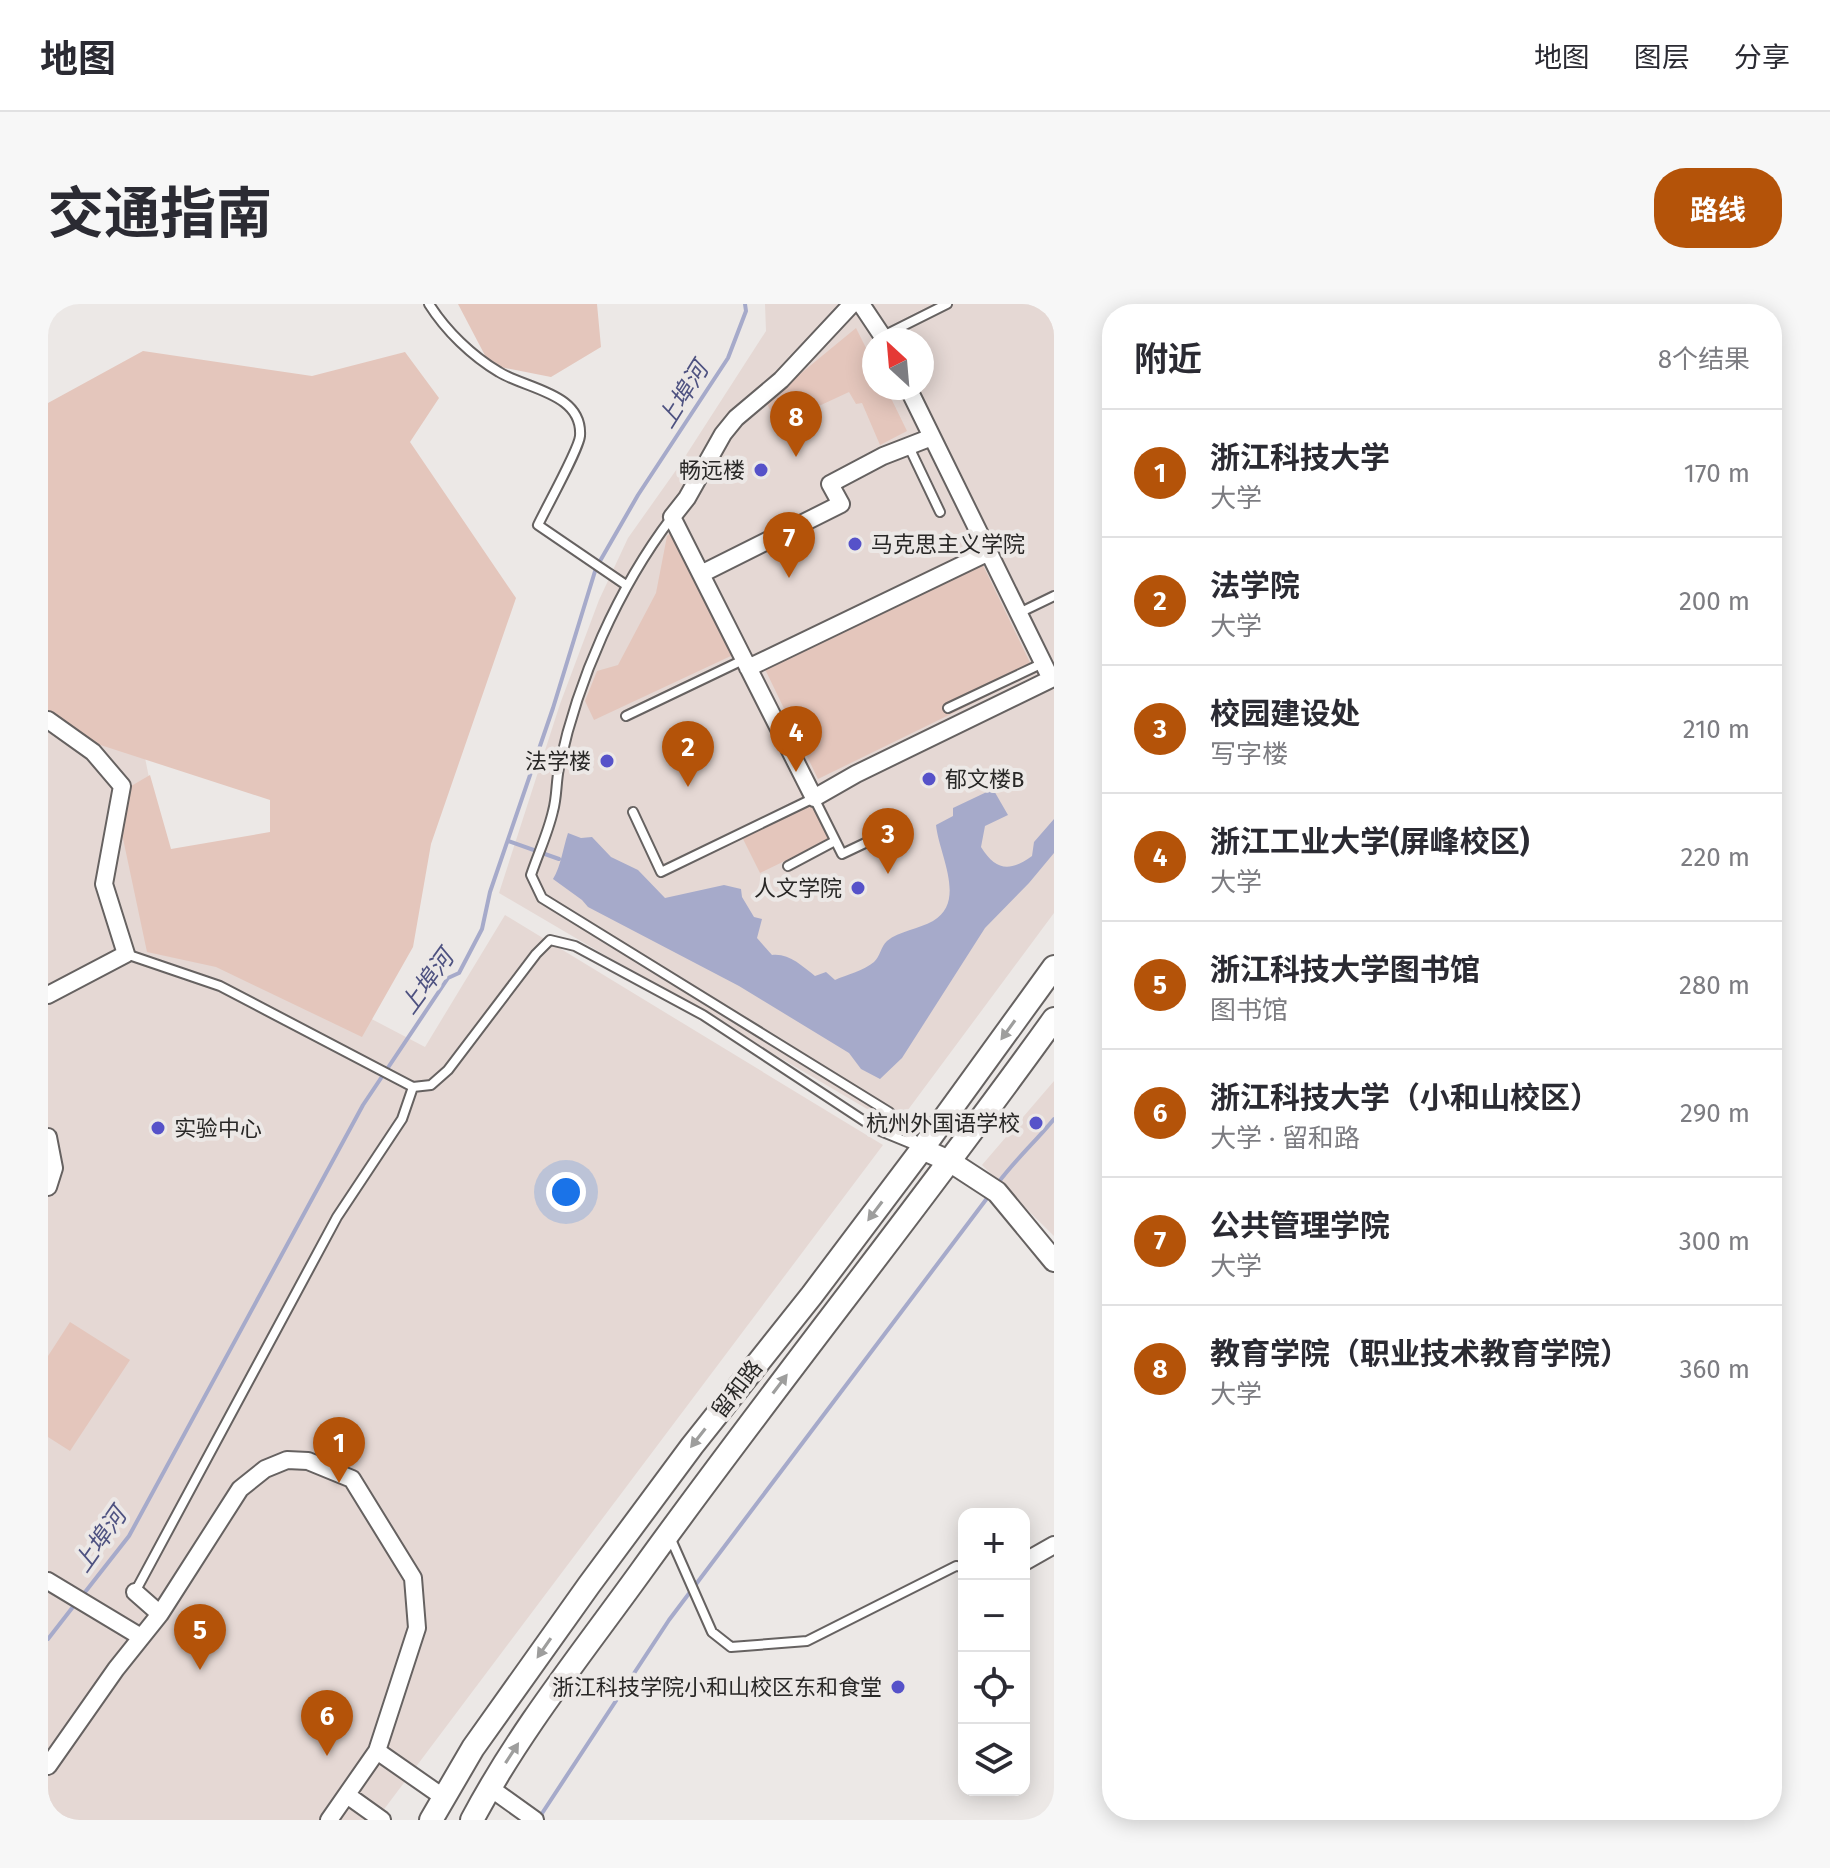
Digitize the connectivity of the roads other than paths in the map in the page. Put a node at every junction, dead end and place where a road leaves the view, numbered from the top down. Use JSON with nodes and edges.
{"nodes":[{"id":1,"x":429,"y":304,"type":"edge"},
{"id":2,"x":852,"y":304,"type":"edge"},
{"id":3,"x":861,"y":304,"type":"edge"},
{"id":4,"x":947,"y":304,"type":"edge"},
{"id":5,"x":877,"y":328,"type":"edge"},
{"id":6,"x":903,"y":328,"type":"edge"},
{"id":7,"x":914,"y":400,"type":"edge"},
{"id":8,"x":932,"y":437,"type":"junction"},
{"id":9,"x":908,"y":446,"type":"junction"},
{"id":10,"x":940,"y":512,"type":"dead end"},
{"id":11,"x":672,"y":517,"type":"junction"},
{"id":12,"x":989,"y":552,"type":"junction"},
{"id":13,"x":701,"y":574,"type":"junction"},
{"id":14,"x":626,"y":585,"type":"junction"},
{"id":15,"x":1054,"y":596,"type":"edge"},
{"id":16,"x":1019,"y":613,"type":"junction"},
{"id":17,"x":1043,"y":663,"type":"junction"},
{"id":18,"x":746,"y":664,"type":"junction"},
{"id":19,"x":948,"y":708,"type":"dead end"},
{"id":20,"x":626,"y":716,"type":"dead end"},
{"id":21,"x":48,"y":720,"type":"edge"},
{"id":22,"x":814,"y":798,"type":"junction"},
{"id":23,"x":633,"y":812,"type":"dead end"},
{"id":24,"x":880,"y":836,"type":"dead end"},
{"id":25,"x":835,"y":841,"type":"junction"},
{"id":26,"x":788,"y":866,"type":"dead end"},
{"id":27,"x":126,"y":954,"type":"junction"},
{"id":28,"x":1054,"y":967,"type":"edge"},
{"id":29,"x":48,"y":995,"type":"edge"},
{"id":30,"x":1054,"y":1019,"type":"edge"},
{"id":31,"x":413,"y":1087,"type":"junction"},
{"id":32,"x":48,"y":1137,"type":"edge"},
{"id":33,"x":922,"y":1149,"type":"junction"},
{"id":34,"x":951,"y":1162,"type":"junction"},
{"id":35,"x":48,"y":1187,"type":"edge"},
{"id":36,"x":1054,"y":1261,"type":"edge"},
{"id":37,"x":669,"y":1533,"type":"junction"},
{"id":38,"x":1054,"y":1545,"type":"edge"},
{"id":39,"x":1030,"y":1559,"type":"edge"},
{"id":40,"x":958,"y":1566,"type":"edge"},
{"id":41,"x":48,"y":1581,"type":"edge"},
{"id":42,"x":135,"y":1592,"type":"joint"},
{"id":43,"x":160,"y":1614,"type":"junction"},
{"id":44,"x":141,"y":1637,"type":"junction"},
{"id":45,"x":377,"y":1751,"type":"junction"},
{"id":46,"x":48,"y":1766,"type":"edge"},
{"id":47,"x":489,"y":1787,"type":"junction"},
{"id":48,"x":347,"y":1795,"type":"junction"},
{"id":49,"x":443,"y":1797,"type":"junction"},
{"id":50,"x":533,"y":1819,"type":"edge"},
{"id":51,"x":329,"y":1820,"type":"edge"},
{"id":52,"x":382,"y":1820,"type":"edge"},
{"id":53,"x":431,"y":1820,"type":"edge"},
{"id":54,"x":472,"y":1820,"type":"edge"}],
"edges":[{"from":1,"to":14,"type":"lane"},
{"from":2,"to":11,"type":"street"},
{"from":3,"to":5,"type":"street"},
{"from":4,"to":6,"type":"lane"},
{"from":7,"to":8,"type":"street"},
{"from":8,"to":9,"type":"street"},
{"from":8,"to":12,"type":"street"},
{"from":9,"to":10,"type":"lane"},
{"from":9,"to":13,"type":"street"},
{"from":11,"to":13,"type":"street"},
{"from":11,"to":14,"type":"lane"},
{"from":12,"to":16,"type":"street"},
{"from":12,"to":18,"type":"street"},
{"from":13,"to":18,"type":"street"},
{"from":14,"to":33,"type":"lane"},
{"from":15,"to":16,"type":"lane"},
{"from":16,"to":17,"type":"street"},
{"from":17,"to":19,"type":"lane"},
{"from":17,"to":22,"type":"street"},
{"from":18,"to":20,"type":"lane"},
{"from":18,"to":22,"type":"street"},
{"from":21,"to":27,"type":"street"},
{"from":22,"to":23,"type":"lane"},
{"from":22,"to":25,"type":"lane"},
{"from":24,"to":25,"type":"lane"},
{"from":25,"to":26,"type":"lane"},
{"from":27,"to":29,"type":"street"},
{"from":27,"to":31,"type":"lane"},
{"from":28,"to":33,"type":"main road","name":"留和路","one_way":true},
{"from":30,"to":34,"type":"main road","name":"留和路"},
{"from":31,"to":33,"type":"lane"},
{"from":31,"to":42,"type":"lane"},
{"from":32,"to":35,"type":"street"},
{"from":33,"to":34,"type":"street"},
{"from":33,"to":49,"type":"main road","name":"留和路","one_way":true},
{"from":34,"to":36,"type":"street"},
{"from":37,"to":34,"type":"main road","name":"留和路","one_way":true},
{"from":37,"to":40,"type":"lane"},
{"from":47,"to":37,"type":"main road","name":"留和路","one_way":true},
{"from":38,"to":39,"type":"street"},
{"from":41,"to":44,"type":"street"},
{"from":42,"to":43,"type":"street"},
{"from":43,"to":44,"type":"street"},
{"from":43,"to":45,"type":"street"},
{"from":44,"to":46,"type":"street"},
{"from":45,"to":48,"type":"street"},
{"from":45,"to":49,"type":"street"},
{"from":47,"to":50,"type":"street"},
{"from":47,"to":54,"type":"main road","name":"留和路"},
{"from":48,"to":51,"type":"street"},
{"from":48,"to":52,"type":"street"},
{"from":49,"to":53,"type":"main road","name":"留和路"}]}
